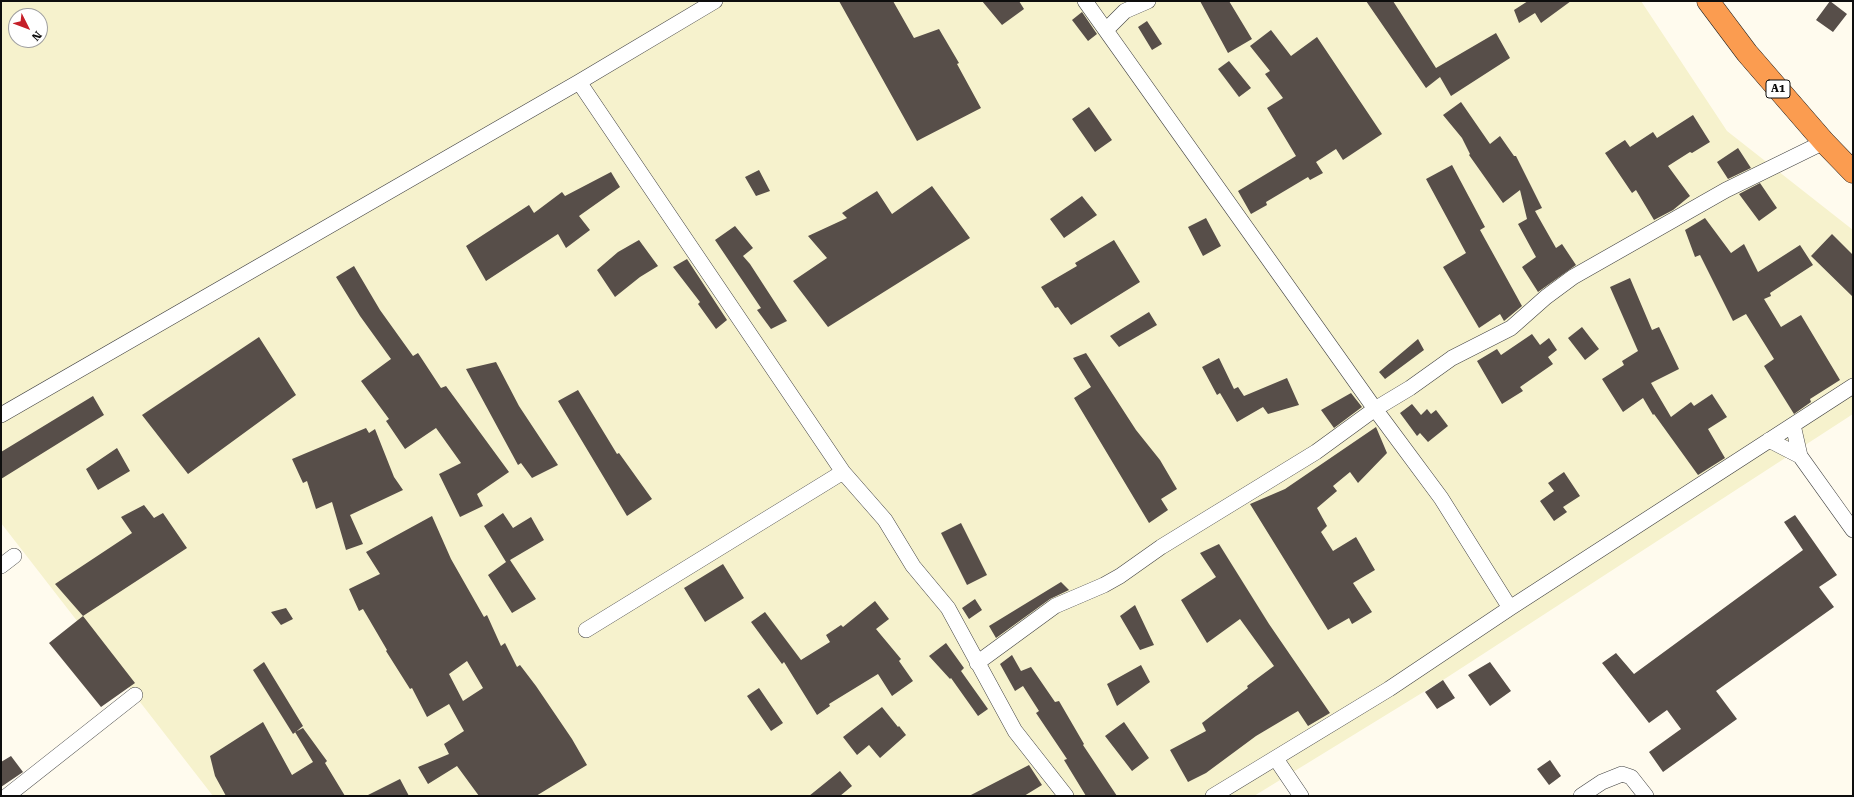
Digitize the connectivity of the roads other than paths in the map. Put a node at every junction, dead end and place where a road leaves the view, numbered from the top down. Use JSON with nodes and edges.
{"nodes":[{"id":1,"x":715,"y":1,"type":"edge"},
{"id":2,"x":1085,"y":1,"type":"edge"},
{"id":3,"x":1148,"y":1,"type":"edge"},
{"id":4,"x":1708,"y":1,"type":"edge"},
{"id":5,"x":1106,"y":30,"type":"junction"},
{"id":6,"x":579,"y":82,"type":"junction"},
{"id":7,"x":1824,"y":142,"type":"junction"},
{"id":8,"x":1853,"y":172,"type":"edge"},
{"id":9,"x":1853,"y":386,"type":"edge"},
{"id":10,"x":1375,"y":409,"type":"junction"},
{"id":11,"x":1,"y":415,"type":"edge"},
{"id":12,"x":1793,"y":425,"type":"junction"},
{"id":13,"x":1769,"y":440,"type":"junction"},
{"id":14,"x":1800,"y":456,"type":"junction"},
{"id":15,"x":843,"y":472,"type":"junction"},
{"id":16,"x":1853,"y":530,"type":"edge"},
{"id":17,"x":14,"y":556,"type":"dead end"},
{"id":18,"x":1,"y":566,"type":"edge"},
{"id":19,"x":1510,"y":608,"type":"junction"},
{"id":20,"x":586,"y":630,"type":"dead end"},
{"id":21,"x":977,"y":663,"type":"junction"},
{"id":22,"x":135,"y":695,"type":"dead end"},
{"id":23,"x":1276,"y":759,"type":"junction"},
{"id":24,"x":7,"y":796,"type":"edge"},
{"id":25,"x":1066,"y":796,"type":"edge"},
{"id":26,"x":1213,"y":796,"type":"edge"},
{"id":27,"x":1301,"y":796,"type":"edge"},
{"id":28,"x":1581,"y":796,"type":"edge"},
{"id":29,"x":1646,"y":796,"type":"edge"}],
"edges":[{"from":1,"to":6,"type":"street"},
{"from":2,"to":5,"type":"street"},
{"from":3,"to":5,"type":"street"},
{"from":4,"to":7,"type":"highway","number":"A1"},
{"from":5,"to":10,"type":"street"},
{"from":6,"to":11,"type":"street"},
{"from":6,"to":15,"type":"street"},
{"from":7,"to":8,"type":"highway","number":"A1"},
{"from":7,"to":10,"type":"street"},
{"from":9,"to":12,"type":"street"},
{"from":10,"to":19,"type":"street"},
{"from":10,"to":21,"type":"street"},
{"from":12,"to":13,"type":"street"},
{"from":12,"to":14,"type":"street"},
{"from":13,"to":14,"type":"street"},
{"from":13,"to":19,"type":"street"},
{"from":14,"to":16,"type":"street"},
{"from":15,"to":20,"type":"street"},
{"from":15,"to":21,"type":"street"},
{"from":17,"to":18,"type":"street"},
{"from":19,"to":23,"type":"street"},
{"from":21,"to":25,"type":"street"},
{"from":22,"to":24,"type":"street"},
{"from":23,"to":26,"type":"street"},
{"from":23,"to":27,"type":"street"},
{"from":28,"to":29,"type":"street"}]}
